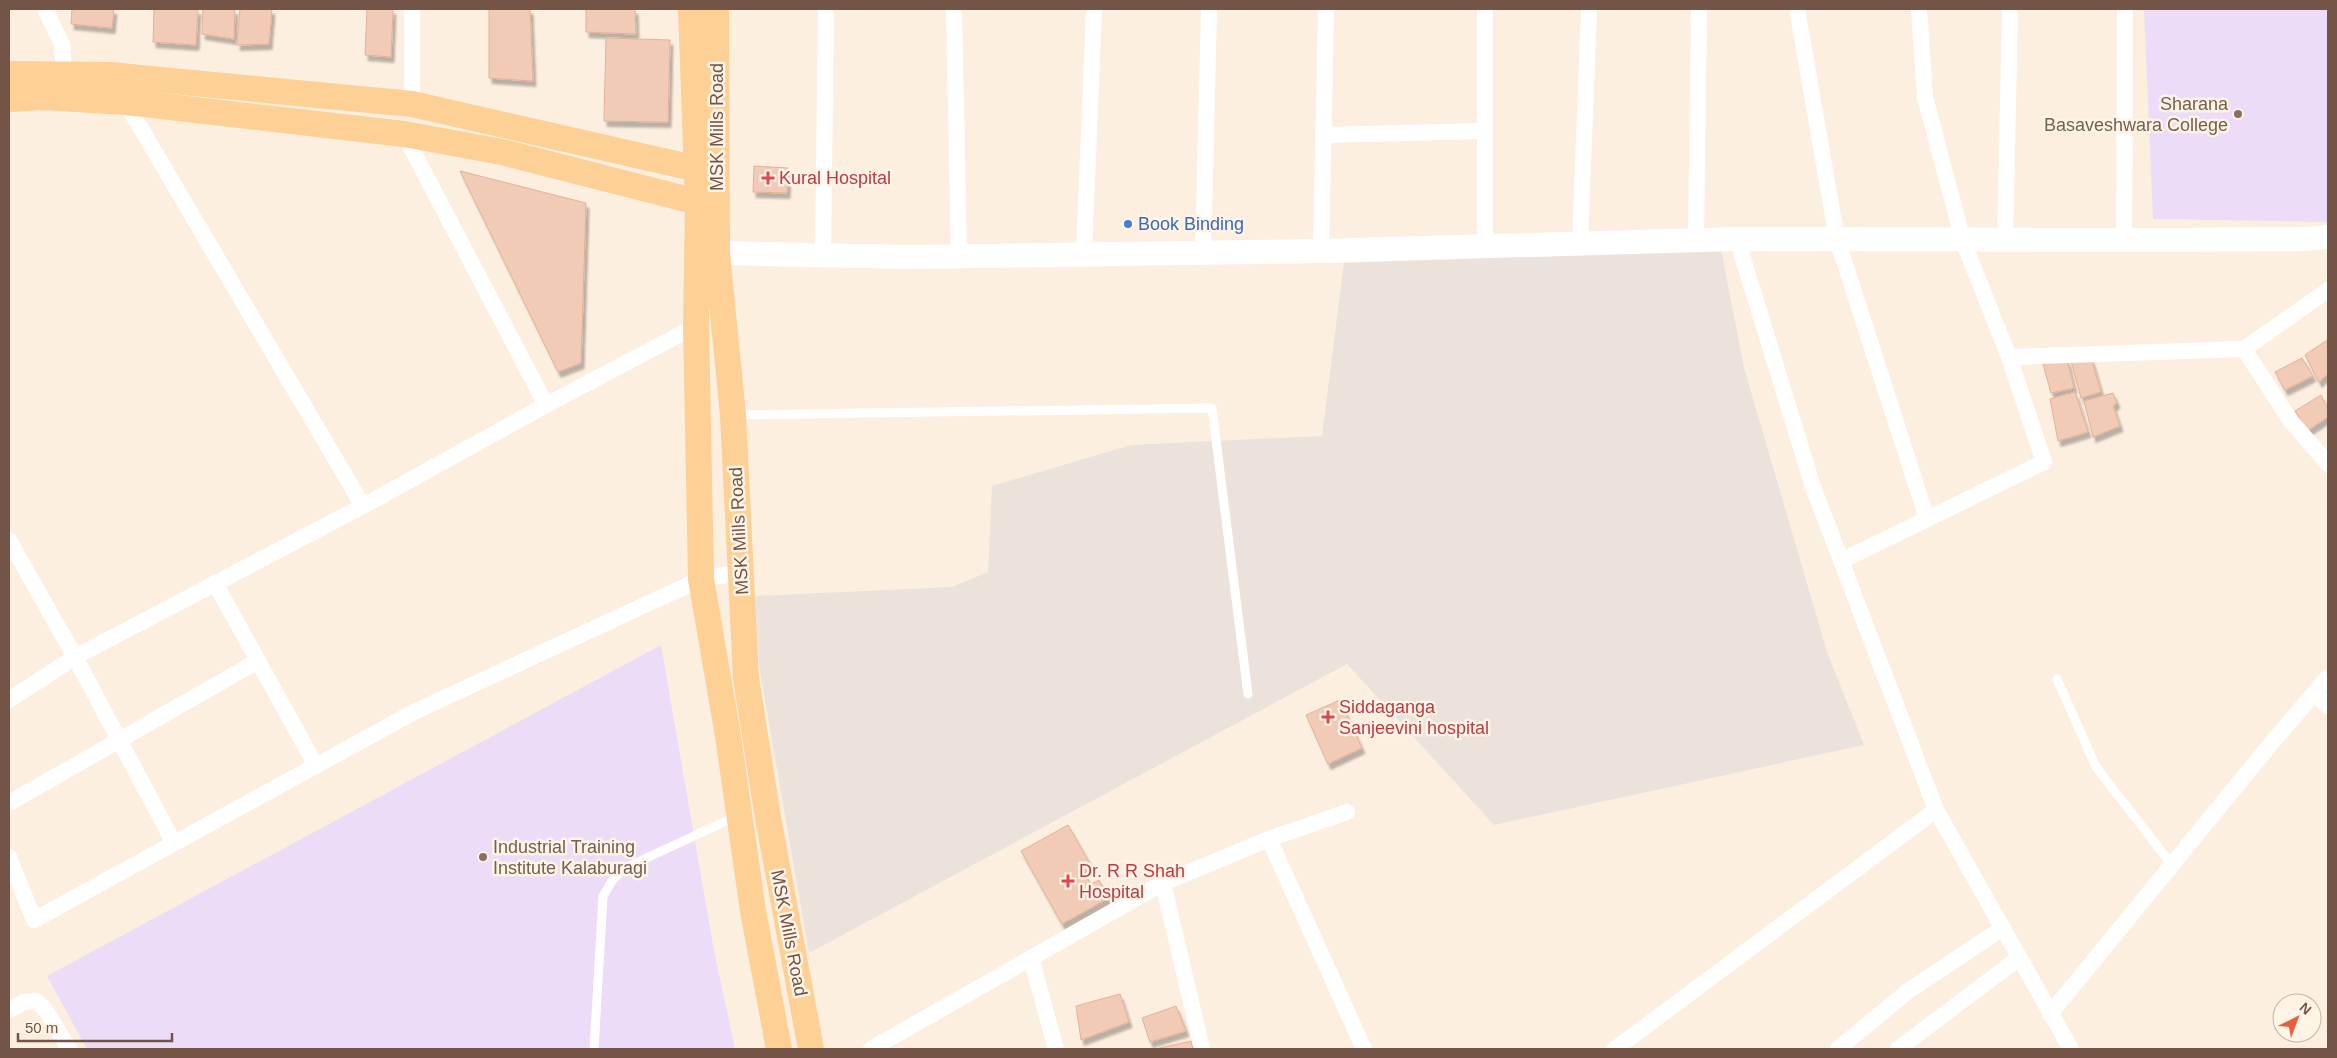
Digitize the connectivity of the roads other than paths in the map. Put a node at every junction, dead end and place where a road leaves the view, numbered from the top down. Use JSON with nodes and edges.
{"nodes":[{"id":1,"x":45,"y":9,"type":"edge"},
{"id":2,"x":412,"y":9,"type":"edge"},
{"id":3,"x":691,"y":9,"type":"edge"},
{"id":4,"x":716,"y":9,"type":"edge"},
{"id":5,"x":826,"y":9,"type":"edge"},
{"id":6,"x":954,"y":9,"type":"edge"},
{"id":7,"x":1094,"y":9,"type":"edge"},
{"id":8,"x":1209,"y":9,"type":"edge"},
{"id":9,"x":1326,"y":9,"type":"edge"},
{"id":10,"x":1485,"y":9,"type":"edge"},
{"id":11,"x":1588,"y":9,"type":"edge"},
{"id":12,"x":1698,"y":9,"type":"edge"},
{"id":13,"x":1797,"y":9,"type":"edge"},
{"id":14,"x":1919,"y":9,"type":"edge"},
{"id":15,"x":2010,"y":9,"type":"edge"},
{"id":16,"x":2125,"y":9,"type":"edge"},
{"id":17,"x":65,"y":73,"type":"junction"},
{"id":18,"x":9,"y":74,"type":"edge"},
{"id":19,"x":110,"y":75,"type":"junction"},
{"id":20,"x":64,"y":98,"type":"junction"},
{"id":21,"x":9,"y":99,"type":"edge"},
{"id":22,"x":126,"y":102,"type":"junction"},
{"id":23,"x":412,"y":104,"type":"junction"},
{"id":24,"x":1485,"y":131,"type":"junction"},
{"id":25,"x":404,"y":134,"type":"junction"},
{"id":26,"x":1324,"y":135,"type":"junction"},
{"id":27,"x":706,"y":171,"type":"junction"},
{"id":28,"x":707,"y":204,"type":"junction"},
{"id":29,"x":2328,"y":237,"type":"edge"},
{"id":30,"x":1737,"y":238,"type":"junction"},
{"id":31,"x":1696,"y":239,"type":"junction"},
{"id":32,"x":1837,"y":239,"type":"junction"},
{"id":33,"x":1962,"y":240,"type":"junction"},
{"id":34,"x":2006,"y":240,"type":"junction"},
{"id":35,"x":2124,"y":240,"type":"junction"},
{"id":36,"x":1580,"y":243,"type":"junction"},
{"id":37,"x":1486,"y":246,"type":"junction"},
{"id":38,"x":1321,"y":251,"type":"junction"},
{"id":39,"x":1204,"y":252,"type":"junction"},
{"id":40,"x":707,"y":254,"type":"junction"},
{"id":41,"x":1084,"y":254,"type":"junction"},
{"id":42,"x":823,"y":256,"type":"junction"},
{"id":43,"x":960,"y":257,"type":"junction"},
{"id":44,"x":2328,"y":290,"type":"edge"},
{"id":45,"x":696,"y":326,"type":"junction"},
{"id":46,"x":2244,"y":349,"type":"junction"},
{"id":47,"x":2009,"y":357,"type":"junction"},
{"id":48,"x":546,"y":405,"type":"junction"},
{"id":49,"x":733,"y":415,"type":"junction"},
{"id":50,"x":2328,"y":464,"type":"edge"},
{"id":51,"x":363,"y":506,"type":"junction"},
{"id":52,"x":1927,"y":519,"type":"junction"},
{"id":53,"x":9,"y":540,"type":"edge"},
{"id":54,"x":1841,"y":561,"type":"junction"},
{"id":55,"x":740,"y":572,"type":"junction"},
{"id":56,"x":701,"y":579,"type":"junction"},
{"id":57,"x":215,"y":583,"type":"junction"},
{"id":58,"x":75,"y":657,"type":"junction"},
{"id":59,"x":258,"y":661,"type":"junction"},
{"id":60,"x":2328,"y":677,"type":"edge"},
{"id":61,"x":2057,"y":679,"type":"dead end"},
{"id":62,"x":1248,"y":694,"type":"dead end"},
{"id":63,"x":2314,"y":694,"type":"junction"},
{"id":64,"x":9,"y":700,"type":"edge"},
{"id":65,"x":2328,"y":706,"type":"edge"},
{"id":66,"x":120,"y":741,"type":"junction"},
{"id":67,"x":316,"y":766,"type":"junction"},
{"id":68,"x":9,"y":803,"type":"edge"},
{"id":69,"x":1936,"y":810,"type":"junction"},
{"id":70,"x":1347,"y":812,"type":"dead end"},
{"id":71,"x":739,"y":815,"type":"junction"},
{"id":72,"x":1269,"y":839,"type":"junction"},
{"id":73,"x":174,"y":843,"type":"junction"},
{"id":74,"x":9,"y":857,"type":"edge"},
{"id":75,"x":2172,"y":865,"type":"junction"},
{"id":76,"x":1163,"y":883,"type":"junction"},
{"id":77,"x":2002,"y":928,"type":"junction"},
{"id":78,"x":1031,"y":958,"type":"junction"},
{"id":79,"x":2019,"y":958,"type":"junction"},
{"id":80,"x":9,"y":1010,"type":"edge"},
{"id":81,"x":2050,"y":1014,"type":"junction"},
{"id":82,"x":2069,"y":1048,"type":"edge"},
{"id":83,"x":69,"y":1049,"type":"edge"},
{"id":84,"x":594,"y":1049,"type":"edge"},
{"id":85,"x":779,"y":1049,"type":"edge"},
{"id":86,"x":811,"y":1049,"type":"edge"},
{"id":87,"x":871,"y":1049,"type":"edge"},
{"id":88,"x":1056,"y":1049,"type":"edge"},
{"id":89,"x":1202,"y":1049,"type":"edge"},
{"id":90,"x":1364,"y":1049,"type":"edge"},
{"id":91,"x":1615,"y":1049,"type":"edge"},
{"id":92,"x":1838,"y":1049,"type":"edge"},
{"id":93,"x":1898,"y":1049,"type":"edge"}],
"edges":[{"from":1,"to":17,"type":"street"},
{"from":2,"to":23,"type":"street"},
{"from":3,"to":27,"type":"main road","name":"MSK Mills Road"},
{"from":4,"to":27,"type":"main road","name":"MSK Mills Road"},
{"from":5,"to":42,"type":"street"},
{"from":6,"to":43,"type":"street"},
{"from":7,"to":41,"type":"street"},
{"from":8,"to":39,"type":"street"},
{"from":9,"to":26,"type":"street"},
{"from":10,"to":24,"type":"street"},
{"from":11,"to":36,"type":"street"},
{"from":12,"to":31,"type":"street"},
{"from":13,"to":32,"type":"street"},
{"from":14,"to":33,"type":"street"},
{"from":15,"to":34,"type":"street"},
{"from":16,"to":35,"type":"street"},
{"from":17,"to":18,"type":"main road"},
{"from":17,"to":19,"type":"main road"},
{"from":17,"to":20,"type":"street"},
{"from":19,"to":22,"type":"street"},
{"from":19,"to":23,"type":"main road"},
{"from":20,"to":21,"type":"main road"},
{"from":20,"to":22,"type":"main road"},
{"from":22,"to":25,"type":"main road"},
{"from":22,"to":51,"type":"street"},
{"from":23,"to":27,"type":"main road"},
{"from":24,"to":26,"type":"street"},
{"from":24,"to":37,"type":"street"},
{"from":25,"to":28,"type":"main road"},
{"from":25,"to":48,"type":"street"},
{"from":26,"to":38,"type":"street"},
{"from":27,"to":28,"type":"main road","name":"MSK Mills Road"},
{"from":28,"to":40,"type":"main road","name":"MSK Mills Road"},
{"from":29,"to":35,"type":"street"},
{"from":30,"to":31,"type":"street"},
{"from":30,"to":32,"type":"street"},
{"from":30,"to":54,"type":"street"},
{"from":31,"to":36,"type":"street"},
{"from":32,"to":33,"type":"street"},
{"from":32,"to":52,"type":"street"},
{"from":33,"to":34,"type":"street"},
{"from":33,"to":47,"type":"street"},
{"from":34,"to":35,"type":"street"},
{"from":36,"to":37,"type":"street"},
{"from":37,"to":38,"type":"street"},
{"from":38,"to":39,"type":"street"},
{"from":39,"to":41,"type":"street"},
{"from":40,"to":42,"type":"street"},
{"from":40,"to":45,"type":"main road","name":"MSK Mills Road"},
{"from":40,"to":49,"type":"main road","name":"MSK Mills Road"},
{"from":41,"to":43,"type":"street"},
{"from":42,"to":43,"type":"street"},
{"from":44,"to":46,"type":"street"},
{"from":45,"to":48,"type":"street"},
{"from":45,"to":56,"type":"main road","name":"MSK Mills Road"},
{"from":46,"to":47,"type":"street"},
{"from":46,"to":50,"type":"street"},
{"from":47,"to":52,"type":"street"},
{"from":48,"to":51,"type":"street"},
{"from":49,"to":55,"type":"main road","name":"MSK Mills Road"},
{"from":49,"to":62,"type":"lane"},
{"from":51,"to":57,"type":"street"},
{"from":52,"to":54,"type":"street"},
{"from":53,"to":58,"type":"street"},
{"from":54,"to":69,"type":"street"},
{"from":55,"to":56,"type":"street"},
{"from":55,"to":86,"type":"main road","name":"MSK Mills Road"},
{"from":56,"to":67,"type":"street"},
{"from":56,"to":71,"type":"main road","name":"MSK Mills Road"},
{"from":57,"to":58,"type":"street"},
{"from":57,"to":59,"type":"street"},
{"from":58,"to":64,"type":"street"},
{"from":58,"to":66,"type":"street"},
{"from":59,"to":66,"type":"street"},
{"from":59,"to":67,"type":"street"},
{"from":60,"to":63,"type":"street"},
{"from":61,"to":75,"type":"lane"},
{"from":63,"to":65,"type":"street"},
{"from":63,"to":75,"type":"street"},
{"from":66,"to":68,"type":"street"},
{"from":66,"to":73,"type":"street"},
{"from":67,"to":73,"type":"street"},
{"from":69,"to":77,"type":"street"},
{"from":69,"to":91,"type":"street"},
{"from":70,"to":72,"type":"street"},
{"from":71,"to":84,"type":"lane"},
{"from":71,"to":85,"type":"main road","name":"MSK Mills Road"},
{"from":72,"to":76,"type":"street"},
{"from":72,"to":90,"type":"street"},
{"from":73,"to":74,"type":"street"},
{"from":75,"to":81,"type":"street"},
{"from":76,"to":78,"type":"street"},
{"from":76,"to":89,"type":"street"},
{"from":77,"to":79,"type":"street"},
{"from":77,"to":92,"type":"street"},
{"from":78,"to":87,"type":"street"},
{"from":78,"to":88,"type":"street"},
{"from":79,"to":81,"type":"street"},
{"from":79,"to":93,"type":"street"},
{"from":80,"to":83,"type":"street"},
{"from":81,"to":82,"type":"street"}]}
